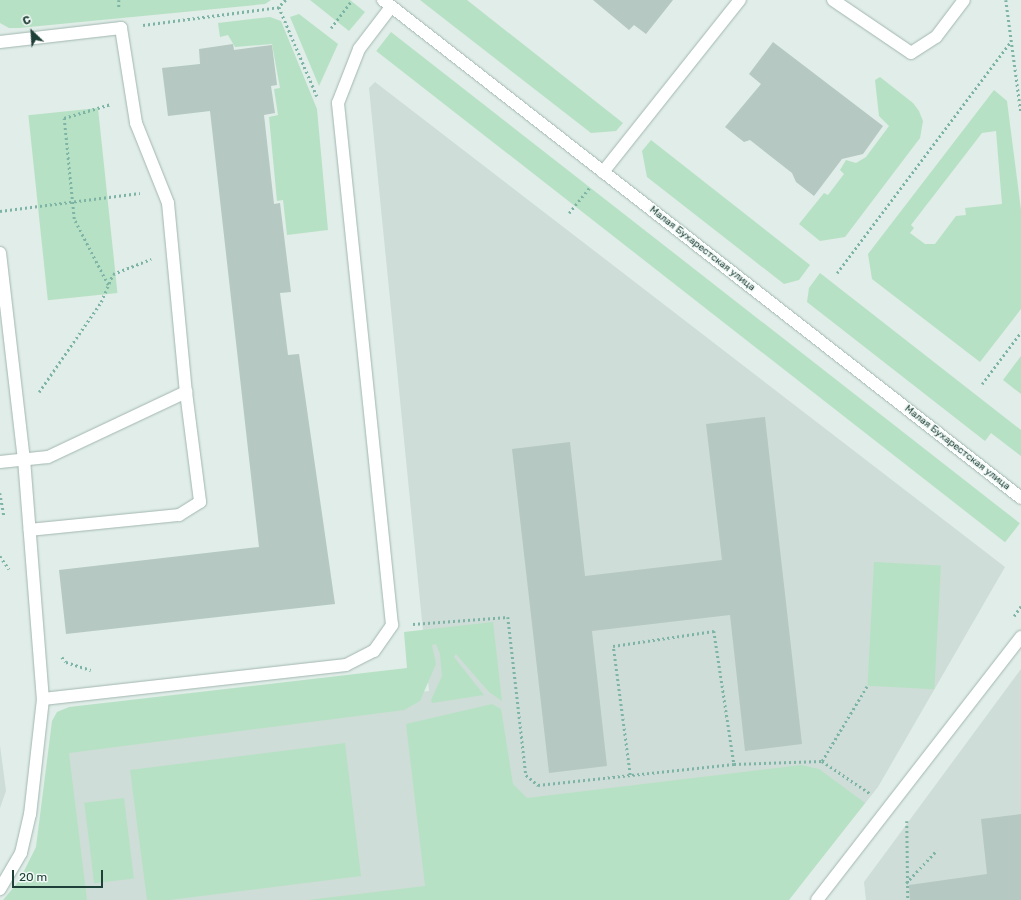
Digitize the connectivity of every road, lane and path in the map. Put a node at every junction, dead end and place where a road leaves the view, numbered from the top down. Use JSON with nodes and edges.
{"nodes":[{"id":1,"x":286,"y":0,"type":"edge"},
{"id":2,"x":740,"y":0,"type":"edge"},
{"id":3,"x":834,"y":0,"type":"edge"},
{"id":4,"x":964,"y":0,"type":"edge"},
{"id":5,"x":1006,"y":0,"type":"edge"},
{"id":6,"x":351,"y":1,"type":"edge"},
{"id":7,"x":387,"y":3,"type":"edge"},
{"id":8,"x":279,"y":7,"type":"junction"},
{"id":9,"x":121,"y":28,"type":"junction"},
{"id":10,"x":330,"y":28,"type":"dead end"},
{"id":11,"x":1011,"y":41,"type":"junction"},
{"id":12,"x":0,"y":42,"type":"edge"},
{"id":13,"x":132,"y":97,"type":"junction"},
{"id":14,"x":319,"y":98,"type":"dead end"},
{"id":15,"x":1021,"y":112,"type":"edge"},
{"id":16,"x":602,"y":172,"type":"junction"},
{"id":17,"x":163,"y":191,"type":"junction"},
{"id":18,"x":72,"y":202,"type":"junction"},
{"id":19,"x":0,"y":211,"type":"edge"},
{"id":20,"x":569,"y":213,"type":"dead end"},
{"id":21,"x":172,"y":250,"type":"junction"},
{"id":22,"x":0,"y":253,"type":"edge"},
{"id":23,"x":837,"y":273,"type":"dead end"},
{"id":24,"x":108,"y":286,"type":"junction"},
{"id":25,"x":1021,"y":332,"type":"edge"},
{"id":26,"x":982,"y":384,"type":"dead end"},
{"id":27,"x":186,"y":392,"type":"junction"},
{"id":28,"x":18,"y":408,"type":"junction"},
{"id":29,"x":24,"y":459,"type":"junction"},
{"id":30,"x":0,"y":462,"type":"edge"},
{"id":31,"x":0,"y":493,"type":"edge"},
{"id":32,"x":1021,"y":498,"type":"edge"},
{"id":33,"x":4,"y":518,"type":"dead end"},
{"id":34,"x":30,"y":530,"type":"junction"},
{"id":35,"x":0,"y":556,"type":"edge"},
{"id":36,"x":10,"y":563,"type":"dead end"},
{"id":37,"x":420,"y":624,"type":"dead end"},
{"id":38,"x":1021,"y":636,"type":"edge"},
{"id":39,"x":41,"y":653,"type":"junction"},
{"id":40,"x":98,"y":670,"type":"dead end"},
{"id":41,"x":867,"y":686,"type":"dead end"},
{"id":42,"x":43,"y":699,"type":"junction"},
{"id":43,"x":822,"y":761,"type":"junction"},
{"id":44,"x":734,"y":764,"type":"junction"},
{"id":45,"x":630,"y":775,"type":"junction"},
{"id":46,"x":872,"y":795,"type":"dead end"},
{"id":47,"x":907,"y":821,"type":"dead end"},
{"id":48,"x":938,"y":850,"type":"dead end"},
{"id":49,"x":906,"y":883,"type":"junction"},
{"id":50,"x":0,"y":889,"type":"edge"},
{"id":51,"x":817,"y":900,"type":"edge"},
{"id":52,"x":908,"y":900,"type":"edge"}],
"edges":[{"from":1,"to":8,"type":"path"},
{"from":2,"to":16,"type":"street"},
{"from":3,"to":4,"type":"street"},
{"from":5,"to":11,"type":"path"},
{"from":6,"to":10,"type":"path"},
{"from":7,"to":16,"type":"street","name":"Малая Бухарестская улица"},
{"from":7,"to":42,"type":"street"},
{"from":8,"to":9,"type":"path"},
{"from":8,"to":14,"type":"path"},
{"from":9,"to":12,"type":"street"},
{"from":9,"to":13,"type":"street"},
{"from":11,"to":15,"type":"path"},
{"from":11,"to":23,"type":"path"},
{"from":13,"to":17,"type":"street"},
{"from":13,"to":18,"type":"path"},
{"from":16,"to":20,"type":"path"},
{"from":16,"to":32,"type":"street","name":"Малая Бухарестская улица"},
{"from":17,"to":18,"type":"path"},
{"from":17,"to":21,"type":"street"},
{"from":18,"to":19,"type":"path"},
{"from":18,"to":24,"type":"path"},
{"from":21,"to":24,"type":"path"},
{"from":21,"to":27,"type":"street"},
{"from":22,"to":28,"type":"street"},
{"from":24,"to":28,"type":"path"},
{"from":25,"to":26,"type":"path"},
{"from":27,"to":29,"type":"street"},
{"from":27,"to":34,"type":"street"},
{"from":28,"to":29,"type":"street"},
{"from":29,"to":30,"type":"street"},
{"from":29,"to":34,"type":"street"},
{"from":31,"to":33,"type":"path"},
{"from":34,"to":39,"type":"street"},
{"from":35,"to":36,"type":"path"},
{"from":37,"to":45,"type":"path"},
{"from":38,"to":51,"type":"street"},
{"from":39,"to":40,"type":"path"},
{"from":39,"to":42,"type":"street"},
{"from":41,"to":43,"type":"path"},
{"from":42,"to":50,"type":"street"},
{"from":43,"to":44,"type":"path"},
{"from":43,"to":46,"type":"path"},
{"from":44,"to":45,"type":"path"},
{"from":44,"to":45,"type":"path"},
{"from":47,"to":49,"type":"path"},
{"from":48,"to":49,"type":"path"},
{"from":49,"to":52,"type":"path"}]}
